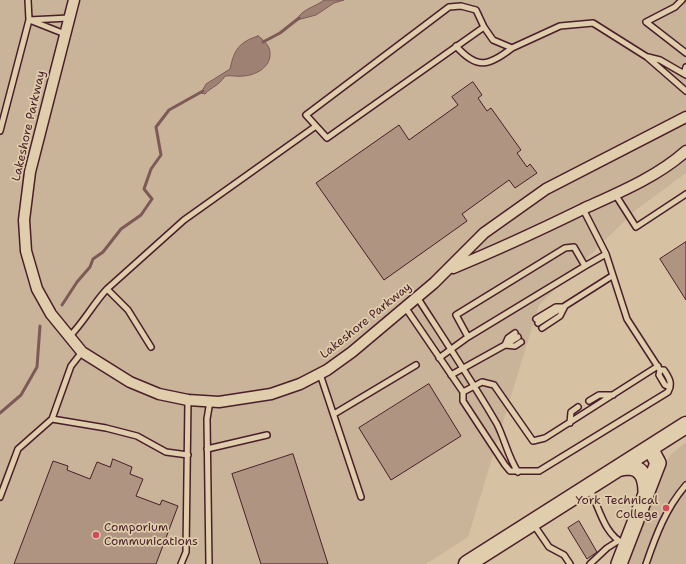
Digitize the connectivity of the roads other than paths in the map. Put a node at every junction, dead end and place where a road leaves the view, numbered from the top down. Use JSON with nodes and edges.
{"nodes":[{"id":1,"x":28,"y":0,"type":"edge"},
{"id":2,"x":74,"y":0,"type":"edge"},
{"id":3,"x":682,"y":0,"type":"edge"},
{"id":4,"x":69,"y":18,"type":"junction"},
{"id":5,"x":29,"y":20,"type":"junction"},
{"id":6,"x":484,"y":27,"type":"junction"},
{"id":7,"x":65,"y":34,"type":"junction"},
{"id":8,"x":456,"y":46,"type":"junction"},
{"id":9,"x":512,"y":48,"type":"junction"},
{"id":10,"x":686,"y":53,"type":"edge"},
{"id":11,"x":647,"y":57,"type":"junction"},
{"id":12,"x":686,"y":67,"type":"edge"},
{"id":13,"x":685,"y":75,"type":"edge"},
{"id":14,"x":686,"y":91,"type":"edge"},
{"id":15,"x":686,"y":117,"type":"edge"},
{"id":16,"x":316,"y":126,"type":"junction"},
{"id":17,"x":0,"y":131,"type":"edge"},
{"id":18,"x":686,"y":151,"type":"edge"},
{"id":19,"x":615,"y":194,"type":"junction"},
{"id":20,"x":686,"y":194,"type":"edge"},
{"id":21,"x":583,"y":209,"type":"junction"},
{"id":22,"x":606,"y":254,"type":"junction"},
{"id":23,"x":585,"y":266,"type":"junction"},
{"id":24,"x":449,"y":270,"type":"junction"},
{"id":25,"x":612,"y":276,"type":"junction"},
{"id":26,"x":107,"y":289,"type":"junction"},
{"id":27,"x":417,"y":297,"type":"junction"},
{"id":28,"x":565,"y":306,"type":"junction"},
{"id":29,"x":405,"y":307,"type":"junction"},
{"id":30,"x":537,"y":321,"type":"dead end"},
{"id":31,"x":542,"y":328,"type":"dead end"},
{"id":32,"x":517,"y":335,"type":"dead end"},
{"id":33,"x":69,"y":337,"type":"junction"},
{"id":34,"x":468,"y":337,"type":"junction"},
{"id":35,"x":521,"y":342,"type":"dead end"},
{"id":36,"x":505,"y":345,"type":"junction"},
{"id":37,"x":151,"y":347,"type":"dead end"},
{"id":38,"x":451,"y":350,"type":"junction"},
{"id":39,"x":82,"y":352,"type":"junction"},
{"id":40,"x":440,"y":358,"type":"junction"},
{"id":41,"x":416,"y":365,"type":"dead end"},
{"id":42,"x":462,"y":368,"type":"junction"},
{"id":43,"x":659,"y":368,"type":"junction"},
{"id":44,"x":320,"y":374,"type":"junction"},
{"id":45,"x":451,"y":375,"type":"junction"},
{"id":46,"x":474,"y":386,"type":"junction"},
{"id":47,"x":463,"y":392,"type":"junction"},
{"id":48,"x":614,"y":395,"type":"junction"},
{"id":49,"x":188,"y":400,"type":"junction"},
{"id":50,"x":589,"y":401,"type":"dead end"},
{"id":51,"x":210,"y":402,"type":"junction"},
{"id":52,"x":578,"y":407,"type":"dead end"},
{"id":53,"x":334,"y":414,"type":"junction"},
{"id":54,"x":52,"y":419,"type":"junction"},
{"id":55,"x":570,"y":423,"type":"junction"},
{"id":56,"x":686,"y":425,"type":"edge"},
{"id":57,"x":267,"y":435,"type":"dead end"},
{"id":58,"x":650,"y":448,"type":"junction"},
{"id":59,"x":207,"y":449,"type":"junction"},
{"id":60,"x":188,"y":455,"type":"junction"},
{"id":61,"x":619,"y":468,"type":"junction"},
{"id":62,"x":518,"y":472,"type":"junction"},
{"id":63,"x":686,"y":484,"type":"edge"},
{"id":64,"x":589,"y":487,"type":"junction"},
{"id":65,"x":646,"y":493,"type":"junction"},
{"id":66,"x":0,"y":497,"type":"edge"},
{"id":67,"x":361,"y":497,"type":"dead end"},
{"id":68,"x":533,"y":523,"type":"junction"},
{"id":69,"x":622,"y":542,"type":"junction"},
{"id":70,"x":181,"y":564,"type":"edge"},
{"id":71,"x":209,"y":564,"type":"edge"},
{"id":72,"x":467,"y":564,"type":"edge"},
{"id":73,"x":570,"y":564,"type":"edge"},
{"id":74,"x":590,"y":564,"type":"edge"},
{"id":75,"x":619,"y":564,"type":"edge"},
{"id":76,"x":646,"y":564,"type":"edge"}],
"edges":[{"from":1,"to":5,"type":"lane"},
{"from":2,"to":4,"type":"street","name":"Lakeshore Parkway"},
{"from":3,"to":10,"type":"lane"},
{"from":4,"to":5,"type":"lane"},
{"from":4,"to":7,"type":"street","name":"Lakeshore Parkway"},
{"from":5,"to":7,"type":"lane"},
{"from":5,"to":17,"type":"lane"},
{"from":6,"to":8,"type":"lane"},
{"from":6,"to":9,"type":"lane"},
{"from":6,"to":16,"type":"lane"},
{"from":7,"to":33,"type":"street","name":"Lakeshore Parkway"},
{"from":8,"to":9,"type":"lane"},
{"from":8,"to":16,"type":"lane"},
{"from":9,"to":11,"type":"lane"},
{"from":11,"to":13,"type":"lane"},
{"from":11,"to":14,"type":"lane"},
{"from":12,"to":13,"type":"lane"},
{"from":15,"to":24,"type":"street","name":"Lakeshore Parkway"},
{"from":16,"to":26,"type":"lane"},
{"from":18,"to":19,"type":"street","name":"Lakeshore Parkway"},
{"from":19,"to":20,"type":"lane"},
{"from":19,"to":21,"type":"street","name":"Lakeshore Parkway"},
{"from":21,"to":22,"type":"lane"},
{"from":21,"to":24,"type":"street","name":"Lakeshore Parkway"},
{"from":22,"to":23,"type":"lane"},
{"from":22,"to":25,"type":"lane"},
{"from":23,"to":34,"type":"lane"},
{"from":23,"to":34,"type":"lane"},
{"from":24,"to":27,"type":"street","name":"Lakeshore Parkway"},
{"from":25,"to":28,"type":"lane"},
{"from":25,"to":43,"type":"lane"},
{"from":26,"to":33,"type":"lane"},
{"from":26,"to":37,"type":"lane"},
{"from":27,"to":29,"type":"street","name":"Lakeshore Parkway"},
{"from":27,"to":38,"type":"lane"},
{"from":28,"to":30,"type":"lane"},
{"from":28,"to":31,"type":"lane"},
{"from":29,"to":40,"type":"lane"},
{"from":29,"to":44,"type":"street","name":"Lakeshore Parkway"},
{"from":32,"to":36,"type":"lane"},
{"from":33,"to":39,"type":"street","name":"Lakeshore Parkway"},
{"from":34,"to":38,"type":"lane"},
{"from":35,"to":36,"type":"lane"},
{"from":36,"to":42,"type":"lane"},
{"from":38,"to":40,"type":"lane"},
{"from":38,"to":42,"type":"lane"},
{"from":39,"to":49,"type":"street","name":"Lakeshore Parkway"},
{"from":39,"to":54,"type":"lane"},
{"from":40,"to":45,"type":"lane"},
{"from":41,"to":53,"type":"lane"},
{"from":42,"to":45,"type":"lane"},
{"from":42,"to":46,"type":"lane"},
{"from":43,"to":48,"type":"lane"},
{"from":43,"to":62,"type":"lane"},
{"from":44,"to":51,"type":"street","name":"Lakeshore Parkway"},
{"from":44,"to":53,"type":"lane"},
{"from":45,"to":47,"type":"lane"},
{"from":46,"to":47,"type":"lane"},
{"from":46,"to":55,"type":"lane"},
{"from":46,"to":62,"type":"lane"},
{"from":47,"to":62,"type":"lane"},
{"from":48,"to":50,"type":"lane"},
{"from":48,"to":55,"type":"lane"},
{"from":49,"to":51,"type":"street","name":"Lakeshore Parkway"},
{"from":49,"to":60,"type":"lane"},
{"from":51,"to":59,"type":"lane"},
{"from":52,"to":55,"type":"lane"},
{"from":53,"to":67,"type":"lane"},
{"from":54,"to":60,"type":"lane"},
{"from":54,"to":66,"type":"lane"},
{"from":56,"to":58,"type":"main road"},
{"from":57,"to":59,"type":"lane"},
{"from":58,"to":61,"type":"main road"},
{"from":58,"to":65,"type":"street"},
{"from":59,"to":71,"type":"lane"},
{"from":60,"to":70,"type":"lane"},
{"from":61,"to":64,"type":"main road"},
{"from":61,"to":65,"type":"street"},
{"from":63,"to":76,"type":"lane"},
{"from":64,"to":68,"type":"main road"},
{"from":64,"to":69,"type":"lane"},
{"from":65,"to":69,"type":"street"},
{"from":68,"to":72,"type":"main road"},
{"from":68,"to":73,"type":"lane"},
{"from":69,"to":74,"type":"lane"},
{"from":69,"to":75,"type":"street"}]}
